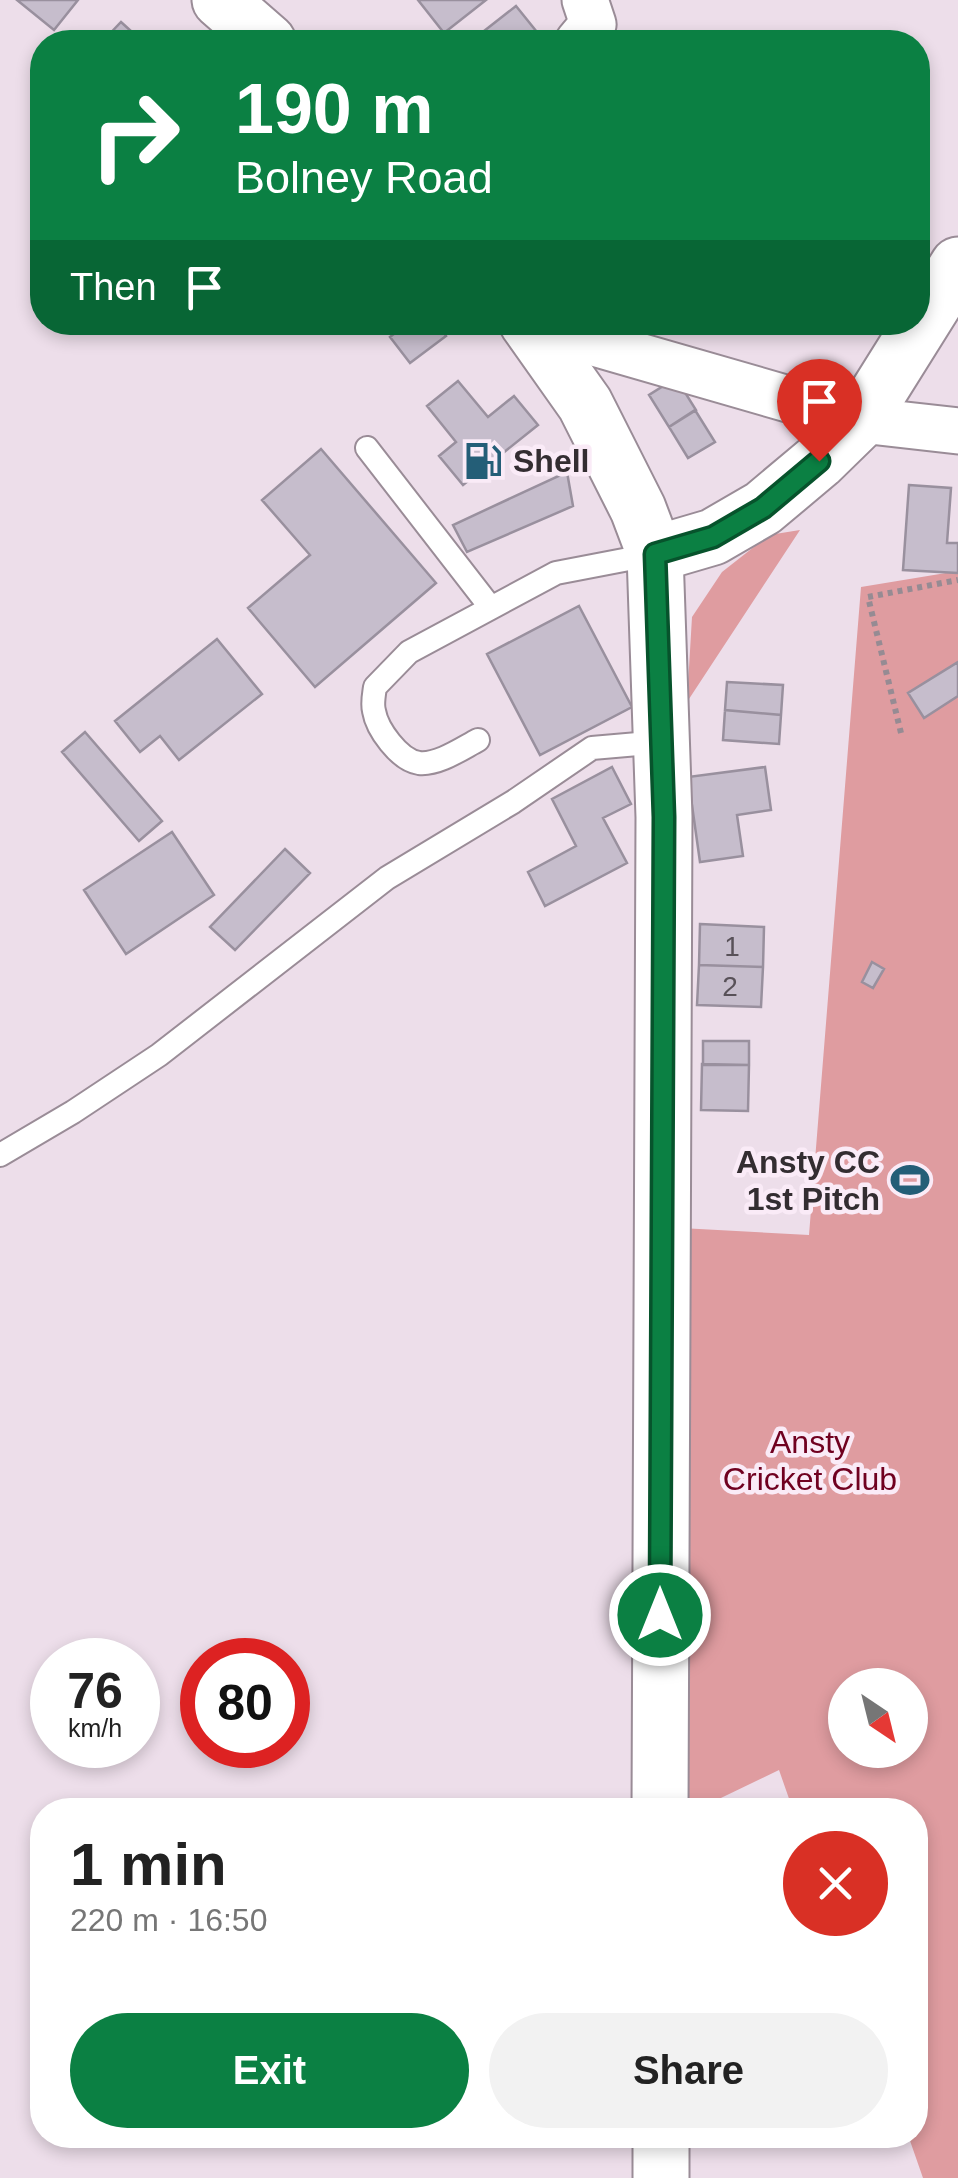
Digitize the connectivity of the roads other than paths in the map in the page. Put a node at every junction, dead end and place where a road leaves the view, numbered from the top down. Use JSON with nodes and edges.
{"nodes":[{"id":1,"x":220,"y":0,"type":"edge"},
{"id":2,"x":585,"y":0,"type":"edge"},
{"id":3,"x":254,"y":30,"type":"edge"},
{"id":4,"x":587,"y":30,"type":"edge"},
{"id":5,"x":958,"y":266,"type":"edge"},
{"id":6,"x":930,"y":310,"type":"edge"},
{"id":7,"x":536,"y":335,"type":"edge"},
{"id":8,"x":568,"y":335,"type":"edge"},
{"id":9,"x":915,"y":335,"type":"edge"},
{"id":10,"x":861,"y":420,"type":"junction"},
{"id":11,"x":958,"y":431,"type":"edge"},
{"id":12,"x":367,"y":448,"type":"dead end"},
{"id":13,"x":655,"y":554,"type":"junction"},
{"id":14,"x":491,"y":608,"type":"junction"},
{"id":15,"x":478,"y":740,"type":"dead end"},
{"id":16,"x":661,"y":742,"type":"junction"},
{"id":17,"x":0,"y":1155,"type":"edge"},
{"id":18,"x":660,"y":1798,"type":"edge"},
{"id":19,"x":661,"y":2148,"type":"edge"},
{"id":20,"x":661,"y":2178,"type":"edge"}],
"edges":[{"from":1,"to":3,"type":"main road"},
{"from":2,"to":4,"type":"street"},
{"from":5,"to":6,"type":"main road"},
{"from":7,"to":13,"type":"main road"},
{"from":8,"to":10,"type":"street"},
{"from":9,"to":10,"type":"main road"},
{"from":10,"to":11,"type":"street"},
{"from":10,"to":13,"type":"main road"},
{"from":12,"to":14,"type":"lane"},
{"from":13,"to":14,"type":"lane"},
{"from":13,"to":16,"type":"main road"},
{"from":14,"to":15,"type":"lane"},
{"from":16,"to":17,"type":"lane"},
{"from":16,"to":18,"type":"main road"},
{"from":19,"to":20,"type":"main road"}]}
